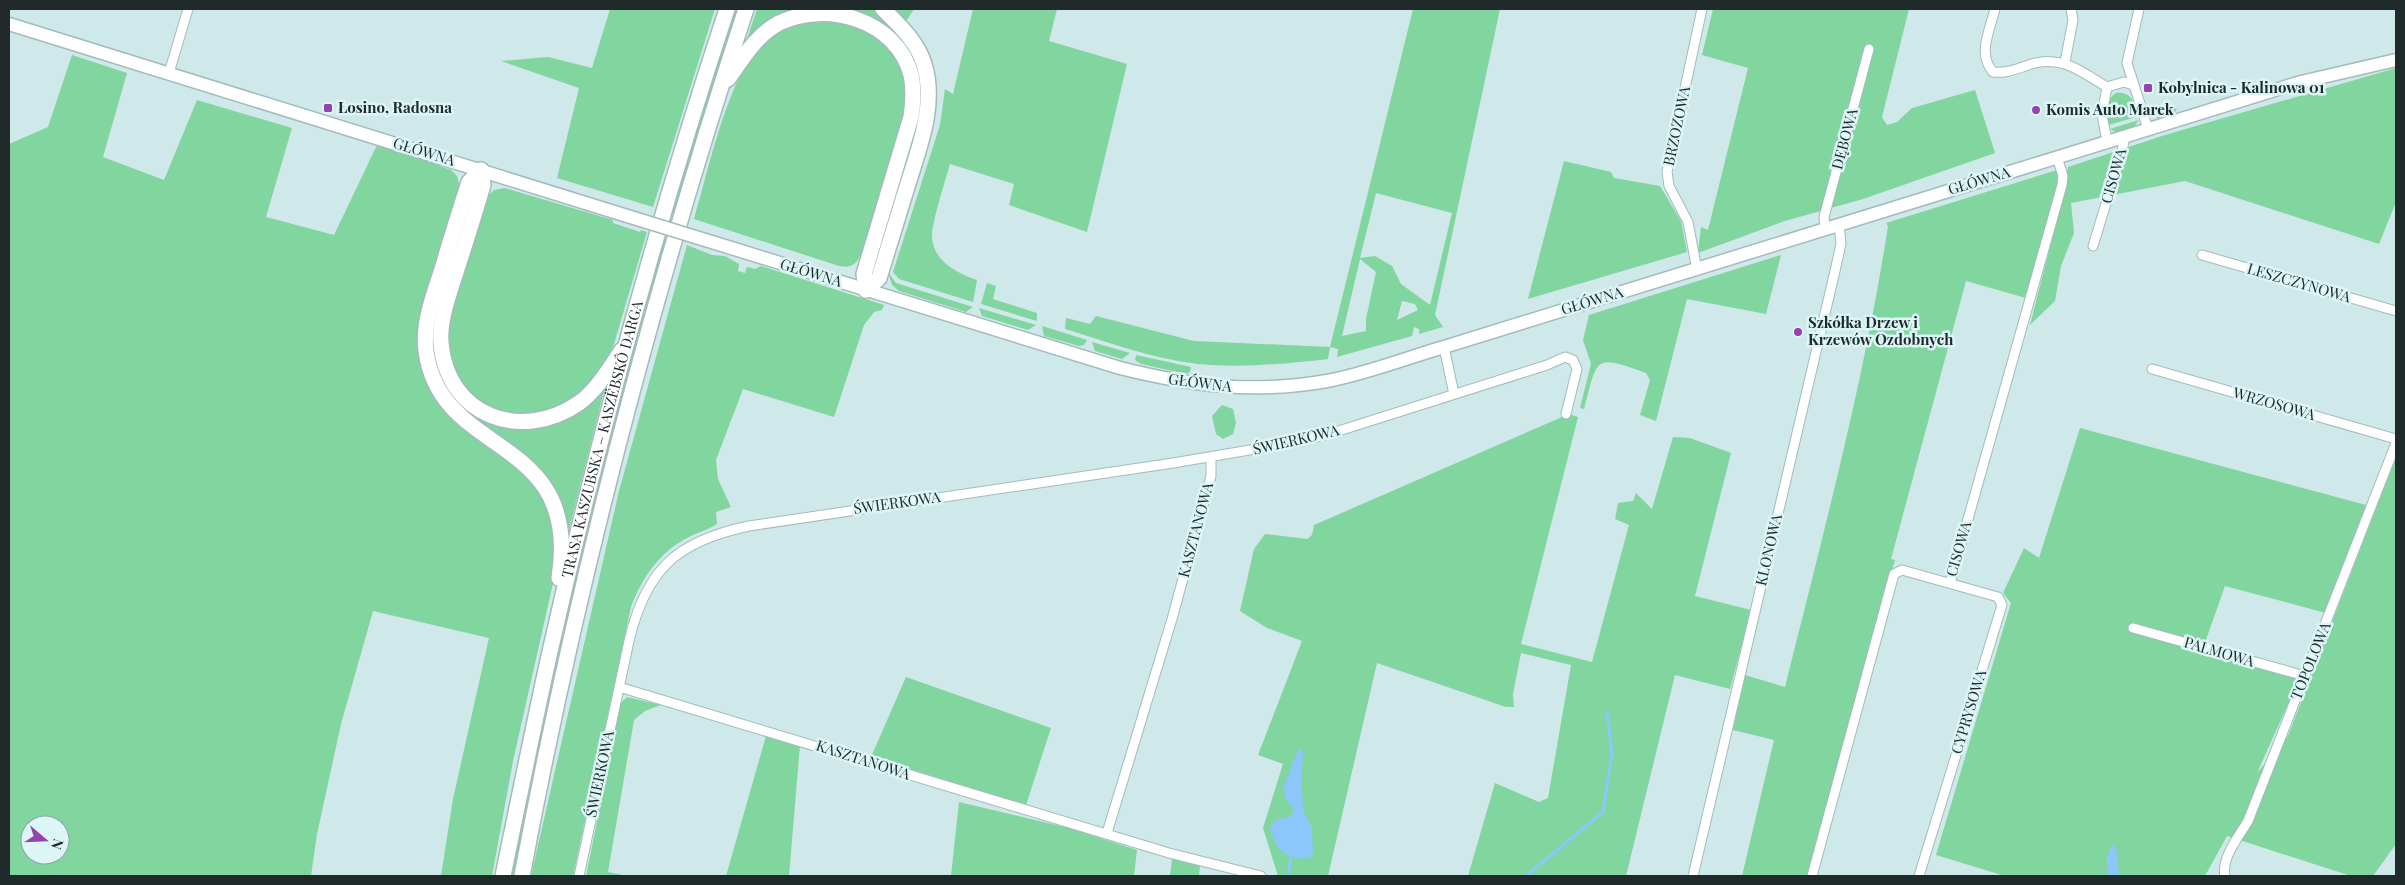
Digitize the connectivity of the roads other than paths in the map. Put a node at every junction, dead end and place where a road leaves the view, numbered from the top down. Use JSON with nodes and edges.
{"nodes":[{"id":1,"x":188,"y":9,"type":"edge"},
{"id":2,"x":727,"y":9,"type":"edge"},
{"id":3,"x":746,"y":9,"type":"edge"},
{"id":4,"x":883,"y":9,"type":"edge"},
{"id":5,"x":1702,"y":9,"type":"edge"},
{"id":6,"x":1995,"y":9,"type":"edge"},
{"id":7,"x":2070,"y":9,"type":"edge"},
{"id":8,"x":2139,"y":9,"type":"edge"},
{"id":9,"x":9,"y":24,"type":"edge"},
{"id":10,"x":1869,"y":49,"type":"dead end"},
{"id":11,"x":2396,"y":60,"type":"edge"},
{"id":12,"x":2065,"y":62,"type":"junction"},
{"id":13,"x":169,"y":73,"type":"junction"},
{"id":14,"x":2133,"y":85,"type":"junction"},
{"id":15,"x":2107,"y":87,"type":"junction"},
{"id":16,"x":720,"y":90,"type":"junction"},
{"id":17,"x":2148,"y":128,"type":"junction"},
{"id":18,"x":2125,"y":136,"type":"junction"},
{"id":19,"x":2107,"y":141,"type":"junction"},
{"id":20,"x":2057,"y":157,"type":"junction"},
{"id":21,"x":481,"y":170,"type":"junction"},
{"id":22,"x":1839,"y":224,"type":"junction"},
{"id":23,"x":1825,"y":228,"type":"junction"},
{"id":24,"x":2093,"y":246,"type":"dead end"},
{"id":25,"x":2202,"y":255,"type":"dead end"},
{"id":26,"x":1696,"y":270,"type":"junction"},
{"id":27,"x":866,"y":290,"type":"junction"},
{"id":28,"x":2396,"y":311,"type":"edge"},
{"id":29,"x":629,"y":340,"type":"junction"},
{"id":30,"x":1444,"y":347,"type":"junction"},
{"id":31,"x":2152,"y":369,"type":"dead end"},
{"id":32,"x":1454,"y":394,"type":"junction"},
{"id":33,"x":1566,"y":414,"type":"dead end"},
{"id":34,"x":2396,"y":439,"type":"edge"},
{"id":35,"x":2396,"y":443,"type":"edge"},
{"id":36,"x":1211,"y":457,"type":"junction"},
{"id":37,"x":1950,"y":583,"type":"junction"},
{"id":38,"x":2133,"y":628,"type":"dead end"},
{"id":39,"x":549,"y":656,"type":"junction"},
{"id":40,"x":2305,"y":676,"type":"junction"},
{"id":41,"x":619,"y":687,"type":"junction"},
{"id":42,"x":1107,"y":833,"type":"junction"},
{"id":43,"x":503,"y":876,"type":"edge"},
{"id":44,"x":522,"y":876,"type":"edge"},
{"id":45,"x":579,"y":876,"type":"edge"},
{"id":46,"x":1261,"y":876,"type":"edge"},
{"id":47,"x":1693,"y":876,"type":"edge"},
{"id":48,"x":1812,"y":876,"type":"edge"},
{"id":49,"x":1919,"y":876,"type":"edge"},
{"id":50,"x":2225,"y":876,"type":"edge"}],
"edges":[{"from":1,"to":13,"type":"street"},
{"from":2,"to":29,"type":"highway","name":"TRASA KASZUBSKA – KASZËBSKÔ DARGA"},
{"from":3,"to":16,"type":"highway","name":"TRASA KASZUBSKA – KASZËBSKÔ DARGA"},
{"from":4,"to":27,"type":"highway"},
{"from":5,"to":26,"type":"street","name":"BRZOZOWA"},
{"from":6,"to":12,"type":"street"},
{"from":7,"to":12,"type":"street"},
{"from":8,"to":14,"type":"street"},
{"from":9,"to":13,"type":"main road","name":"GŁÓWNA"},
{"from":10,"to":23,"type":"street","name":"DĘBOWA"},
{"from":11,"to":17,"type":"main road","name":"GŁÓWNA"},
{"from":12,"to":15,"type":"street"},
{"from":13,"to":21,"type":"main road","name":"GŁÓWNA"},
{"from":14,"to":15,"type":"street"},
{"from":14,"to":17,"type":"street"},
{"from":15,"to":19,"type":"street"},
{"from":16,"to":27,"type":"highway"},
{"from":16,"to":44,"type":"highway","name":"TRASA KASZUBSKA – KASZËBSKÔ DARGA"},
{"from":17,"to":18,"type":"main road","name":"GŁÓWNA"},
{"from":18,"to":19,"type":"main road","name":"GŁÓWNA"},
{"from":18,"to":24,"type":"street","name":"CISOWA"},
{"from":19,"to":20,"type":"main road","name":"GŁÓWNA"},
{"from":20,"to":22,"type":"main road","name":"GŁÓWNA"},
{"from":20,"to":37,"type":"street","name":"CISOWA"},
{"from":21,"to":27,"type":"main road","name":"GŁÓWNA","bridge":true},
{"from":21,"to":29,"type":"highway"},
{"from":21,"to":39,"type":"highway"},
{"from":22,"to":23,"type":"main road","name":"GŁÓWNA"},
{"from":22,"to":47,"type":"street","name":"KLONOWA"},
{"from":23,"to":26,"type":"main road","name":"GŁÓWNA"},
{"from":25,"to":28,"type":"street","name":"LESZCZYNOWA"},
{"from":26,"to":30,"type":"main road","name":"GŁÓWNA"},
{"from":27,"to":30,"type":"main road","name":"GŁÓWNA"},
{"from":29,"to":39,"type":"highway","name":"TRASA KASZUBSKA – KASZËBSKÔ DARGA"},
{"from":30,"to":32,"type":"street"},
{"from":31,"to":34,"type":"street","name":"WRZOSOWA"},
{"from":32,"to":33,"type":"street","name":"ŚWIERKOWA"},
{"from":32,"to":36,"type":"street","name":"ŚWIERKOWA"},
{"from":35,"to":40,"type":"street","name":"TOPOLOWA"},
{"from":36,"to":41,"type":"street","name":"ŚWIERKOWA"},
{"from":36,"to":42,"type":"street","name":"KASZTANOWA"},
{"from":37,"to":48,"type":"street","name":"CISOWA"},
{"from":37,"to":49,"type":"street","name":"CYPRYSOWA"},
{"from":38,"to":40,"type":"street","name":"PALMOWA"},
{"from":39,"to":43,"type":"highway","name":"TRASA KASZUBSKA – KASZËBSKÔ DARGA"},
{"from":40,"to":50,"type":"street","name":"TOPOLOWA"},
{"from":41,"to":42,"type":"street","name":"KASZTANOWA"},
{"from":41,"to":45,"type":"street","name":"ŚWIERKOWA"},
{"from":42,"to":46,"type":"street","name":"KASZTANOWA"}]}
